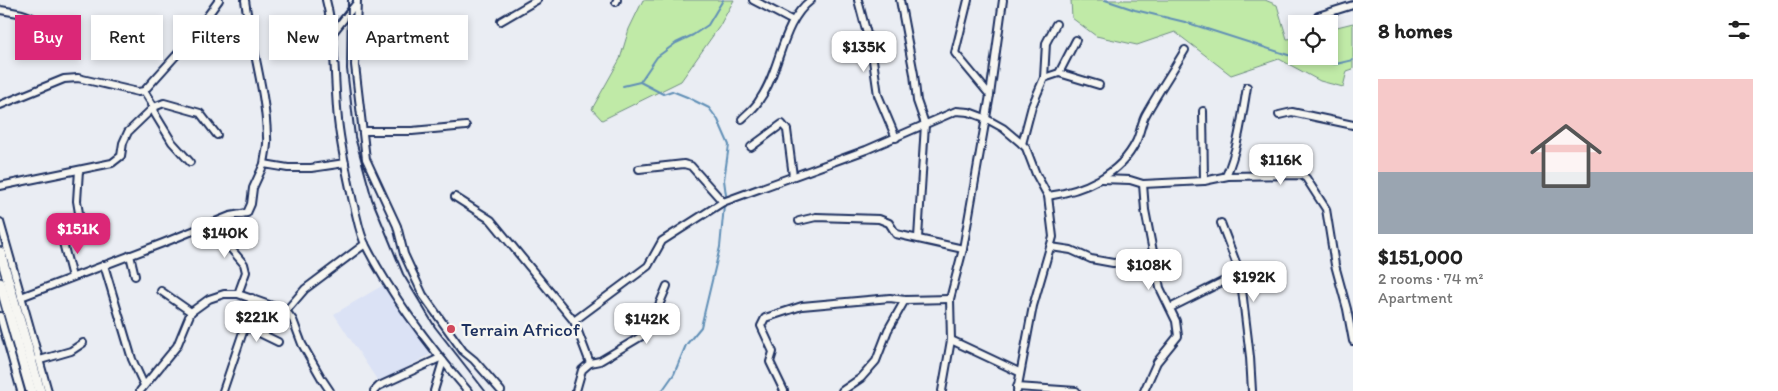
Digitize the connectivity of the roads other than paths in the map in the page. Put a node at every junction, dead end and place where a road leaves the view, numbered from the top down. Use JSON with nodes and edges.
{"nodes":[{"id":1,"x":219,"y":0,"type":"edge"},
{"id":2,"x":245,"y":0,"type":"edge"},
{"id":3,"x":326,"y":0,"type":"edge"},
{"id":4,"x":537,"y":0,"type":"edge"},
{"id":5,"x":753,"y":0,"type":"edge"},
{"id":6,"x":811,"y":0,"type":"edge"},
{"id":7,"x":858,"y":0,"type":"edge"},
{"id":8,"x":900,"y":0,"type":"edge"},
{"id":9,"x":968,"y":0,"type":"edge"},
{"id":10,"x":1003,"y":0,"type":"edge"},
{"id":11,"x":357,"y":2,"type":"edge"},
{"id":12,"x":1353,"y":5,"type":"edge"},
{"id":13,"x":0,"y":10,"type":"edge"},
{"id":14,"x":28,"y":15,"type":"edge"},
{"id":15,"x":330,"y":15,"type":"edge"},
{"id":16,"x":1321,"y":15,"type":"edge"},
{"id":17,"x":501,"y":21,"type":"dead end"},
{"id":18,"x":793,"y":21,"type":"junction"},
{"id":19,"x":1056,"y":24,"type":"dead end"},
{"id":20,"x":338,"y":26,"type":"edge"},
{"id":21,"x":1076,"y":40,"type":"dead end"},
{"id":22,"x":1185,"y":50,"type":"dead end"},
{"id":23,"x":334,"y":60,"type":"edge"},
{"id":24,"x":1059,"y":73,"type":"junction"},
{"id":25,"x":1044,"y":78,"type":"junction"},
{"id":26,"x":1098,"y":85,"type":"dead end"},
{"id":27,"x":1247,"y":87,"type":"dead end"},
{"id":28,"x":144,"y":91,"type":"junction"},
{"id":29,"x":990,"y":95,"type":"junction"},
{"id":30,"x":0,"y":105,"type":"edge"},
{"id":31,"x":154,"y":107,"type":"junction"},
{"id":32,"x":1203,"y":111,"type":"dead end"},
{"id":33,"x":1279,"y":114,"type":"dead end"},
{"id":34,"x":985,"y":118,"type":"junction"},
{"id":35,"x":742,"y":119,"type":"dead end"},
{"id":36,"x":925,"y":124,"type":"junction"},
{"id":37,"x":466,"y":126,"type":"dead end"},
{"id":38,"x":1353,"y":126,"type":"edge"},
{"id":39,"x":362,"y":131,"type":"junction"},
{"id":40,"x":217,"y":135,"type":"dead end"},
{"id":41,"x":896,"y":138,"type":"junction"},
{"id":42,"x":1022,"y":144,"type":"junction"},
{"id":43,"x":751,"y":147,"type":"dead end"},
{"id":44,"x":190,"y":162,"type":"dead end"},
{"id":45,"x":344,"y":163,"type":"junction"},
{"id":46,"x":264,"y":164,"type":"junction"},
{"id":47,"x":639,"y":168,"type":"dead end"},
{"id":48,"x":79,"y":170,"type":"junction"},
{"id":49,"x":793,"y":176,"type":"junction"},
{"id":50,"x":1226,"y":176,"type":"junction"},
{"id":51,"x":1101,"y":179,"type":"junction"},
{"id":52,"x":1204,"y":181,"type":"junction"},
{"id":53,"x":1143,"y":184,"type":"junction"},
{"id":54,"x":0,"y":186,"type":"edge"},
{"id":55,"x":1048,"y":196,"type":"junction"},
{"id":56,"x":455,"y":197,"type":"dead end"},
{"id":57,"x":723,"y":202,"type":"junction"},
{"id":58,"x":79,"y":213,"type":"dead end"},
{"id":59,"x":799,"y":221,"type":"dead end"},
{"id":60,"x":0,"y":222,"type":"edge"},
{"id":61,"x":213,"y":222,"type":"junction"},
{"id":62,"x":1220,"y":223,"type":"dead end"},
{"id":63,"x":918,"y":238,"type":"junction"},
{"id":64,"x":62,"y":239,"type":"dead end"},
{"id":65,"x":365,"y":244,"type":"junction"},
{"id":66,"x":1051,"y":247,"type":"junction"},
{"id":67,"x":964,"y":249,"type":"junction"},
{"id":68,"x":0,"y":252,"type":"edge"},
{"id":69,"x":130,"y":255,"type":"junction"},
{"id":70,"x":104,"y":265,"type":"junction"},
{"id":71,"x":1156,"y":267,"type":"junction"},
{"id":72,"x":1240,"y":273,"type":"junction"},
{"id":73,"x":135,"y":276,"type":"dead end"},
{"id":74,"x":72,"y":277,"type":"junction"},
{"id":75,"x":0,"y":283,"type":"edge"},
{"id":76,"x":667,"y":286,"type":"dead end"},
{"id":77,"x":161,"y":291,"type":"dead end"},
{"id":78,"x":238,"y":294,"type":"junction"},
{"id":79,"x":21,"y":297,"type":"junction"},
{"id":80,"x":252,"y":298,"type":"junction"},
{"id":81,"x":950,"y":299,"type":"junction"},
{"id":82,"x":905,"y":300,"type":"junction"},
{"id":83,"x":1170,"y":308,"type":"junction"},
{"id":84,"x":1350,"y":309,"type":"edge"},
{"id":85,"x":0,"y":310,"type":"edge"},
{"id":86,"x":286,"y":311,"type":"junction"},
{"id":87,"x":191,"y":312,"type":"junction"},
{"id":88,"x":0,"y":316,"type":"edge"},
{"id":89,"x":574,"y":321,"type":"junction"},
{"id":90,"x":245,"y":326,"type":"junction"},
{"id":91,"x":16,"y":339,"type":"junction"},
{"id":92,"x":951,"y":340,"type":"junction"},
{"id":93,"x":1353,"y":340,"type":"edge"},
{"id":94,"x":278,"y":342,"type":"dead end"},
{"id":95,"x":83,"y":343,"type":"dead end"},
{"id":96,"x":40,"y":360,"type":"junction"},
{"id":97,"x":442,"y":360,"type":"junction"},
{"id":98,"x":590,"y":363,"type":"junction"},
{"id":99,"x":1019,"y":372,"type":"junction"},
{"id":100,"x":142,"y":388,"type":"edge"},
{"id":101,"x":1017,"y":389,"type":"edge"},
{"id":102,"x":20,"y":391,"type":"edge"},
{"id":103,"x":31,"y":391,"type":"edge"},
{"id":104,"x":48,"y":391,"type":"edge"},
{"id":105,"x":222,"y":391,"type":"edge"},
{"id":106,"x":330,"y":391,"type":"edge"},
{"id":107,"x":374,"y":391,"type":"edge"},
{"id":108,"x":434,"y":391,"type":"edge"},
{"id":109,"x":468,"y":391,"type":"edge"},
{"id":110,"x":501,"y":391,"type":"edge"},
{"id":111,"x":576,"y":391,"type":"edge"},
{"id":112,"x":784,"y":391,"type":"edge"},
{"id":113,"x":842,"y":391,"type":"edge"},
{"id":114,"x":942,"y":391,"type":"edge"},
{"id":115,"x":1076,"y":391,"type":"edge"},
{"id":116,"x":1144,"y":391,"type":"edge"},
{"id":117,"x":1252,"y":391,"type":"edge"}],
"edges":[{"from":1,"to":28,"type":"street"},
{"from":2,"to":46,"type":"street"},
{"from":3,"to":15,"type":"street"},
{"from":4,"to":17,"type":"street"},
{"from":5,"to":18,"type":"street"},
{"from":6,"to":18,"type":"street"},
{"from":7,"to":41,"type":"street"},
{"from":8,"to":36,"type":"street"},
{"from":9,"to":29,"type":"street"},
{"from":10,"to":29,"type":"street"},
{"from":11,"to":20,"type":"street"},
{"from":11,"to":39,"type":"street"},
{"from":12,"to":16,"type":"street"},
{"from":13,"to":14,"type":"street"},
{"from":18,"to":35,"type":"street"},
{"from":19,"to":25,"type":"street"},
{"from":21,"to":24,"type":"street"},
{"from":22,"to":51,"type":"street"},
{"from":23,"to":45,"type":"street"},
{"from":24,"to":25,"type":"street"},
{"from":24,"to":26,"type":"street"},
{"from":25,"to":42,"type":"street"},
{"from":27,"to":50,"type":"street"},
{"from":28,"to":30,"type":"street"},
{"from":28,"to":31,"type":"street"},
{"from":29,"to":34,"type":"street"},
{"from":31,"to":40,"type":"street"},
{"from":31,"to":44,"type":"street"},
{"from":31,"to":48,"type":"street"},
{"from":32,"to":52,"type":"street"},
{"from":33,"to":38,"type":"street"},
{"from":34,"to":36,"type":"street"},
{"from":34,"to":42,"type":"street"},
{"from":34,"to":67,"type":"street"},
{"from":36,"to":41,"type":"street"},
{"from":36,"to":63,"type":"street"},
{"from":37,"to":39,"type":"street"},
{"from":39,"to":110,"type":"street"},
{"from":41,"to":49,"type":"street"},
{"from":42,"to":55,"type":"street"},
{"from":43,"to":49,"type":"street"},
{"from":45,"to":46,"type":"street"},
{"from":45,"to":65,"type":"street"},
{"from":46,"to":61,"type":"street"},
{"from":47,"to":57,"type":"street"},
{"from":48,"to":54,"type":"street"},
{"from":48,"to":58,"type":"street"},
{"from":49,"to":57,"type":"street"},
{"from":50,"to":52,"type":"street"},
{"from":50,"to":84,"type":"street"},
{"from":51,"to":53,"type":"street"},
{"from":51,"to":55,"type":"street"},
{"from":52,"to":53,"type":"street"},
{"from":53,"to":71,"type":"street"},
{"from":55,"to":66,"type":"street"},
{"from":56,"to":89,"type":"street"},
{"from":57,"to":89,"type":"street"},
{"from":59,"to":63,"type":"street"},
{"from":60,"to":79,"type":"street"},
{"from":61,"to":69,"type":"street"},
{"from":61,"to":78,"type":"street"},
{"from":62,"to":72,"type":"street"},
{"from":63,"to":67,"type":"street"},
{"from":64,"to":74,"type":"street"},
{"from":65,"to":86,"type":"street"},
{"from":65,"to":97,"type":"street"},
{"from":66,"to":71,"type":"street"},
{"from":66,"to":99,"type":"street"},
{"from":67,"to":81,"type":"street"},
{"from":68,"to":103,"type":"main road"},
{"from":69,"to":70,"type":"street"},
{"from":69,"to":73,"type":"street"},
{"from":70,"to":74,"type":"street"},
{"from":70,"to":100,"type":"street"},
{"from":71,"to":83,"type":"street"},
{"from":72,"to":83,"type":"street"},
{"from":72,"to":117,"type":"street"},
{"from":74,"to":79,"type":"street"},
{"from":75,"to":91,"type":"main road"},
{"from":76,"to":98,"type":"street"},
{"from":77,"to":87,"type":"street"},
{"from":78,"to":80,"type":"street"},
{"from":78,"to":87,"type":"street"},
{"from":79,"to":96,"type":"street"},
{"from":80,"to":86,"type":"street"},
{"from":80,"to":90,"type":"street"},
{"from":81,"to":82,"type":"street"},
{"from":81,"to":92,"type":"street"},
{"from":82,"to":112,"type":"street"},
{"from":82,"to":113,"type":"street"},
{"from":83,"to":116,"type":"street"},
{"from":84,"to":93,"type":"street"},
{"from":85,"to":91,"type":"street"},
{"from":86,"to":106,"type":"street"},
{"from":87,"to":100,"type":"street"},
{"from":88,"to":102,"type":"street"},
{"from":89,"to":98,"type":"street"},
{"from":90,"to":94,"type":"street"},
{"from":90,"to":105,"type":"street"},
{"from":91,"to":103,"type":"main road"},
{"from":92,"to":99,"type":"street"},
{"from":92,"to":114,"type":"street"},
{"from":95,"to":96,"type":"street"},
{"from":96,"to":104,"type":"street"},
{"from":97,"to":107,"type":"street"},
{"from":97,"to":108,"type":"street"},
{"from":97,"to":109,"type":"street"},
{"from":98,"to":111,"type":"street"},
{"from":99,"to":101,"type":"street"},
{"from":101,"to":115,"type":"street"}]}
